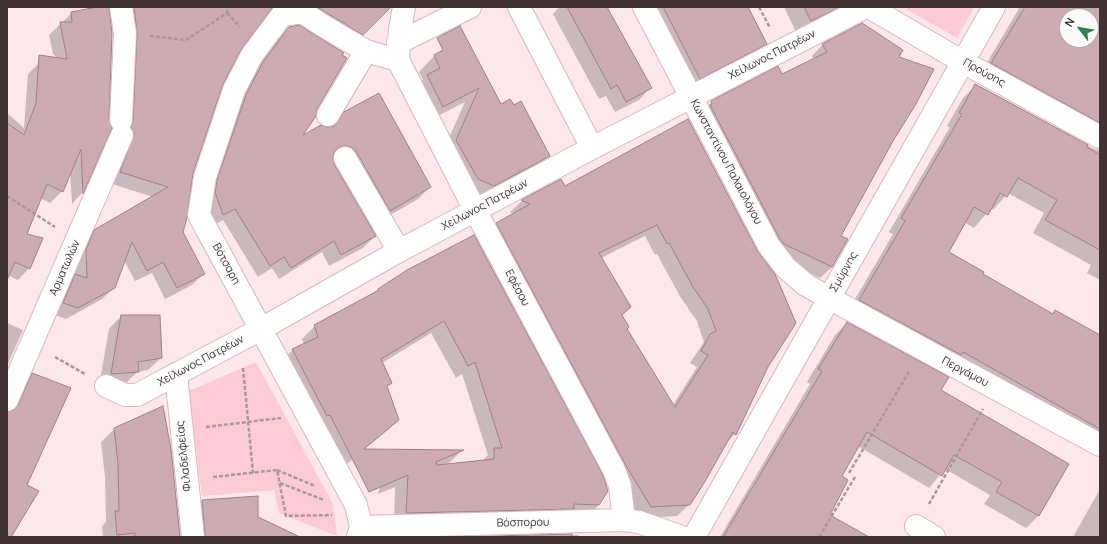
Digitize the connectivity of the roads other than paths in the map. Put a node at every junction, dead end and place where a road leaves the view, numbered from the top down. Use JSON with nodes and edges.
{"nodes":[{"id":1,"x":121,"y":7,"type":"edge"},
{"id":2,"x":404,"y":7,"type":"edge"},
{"id":3,"x":470,"y":7,"type":"edge"},
{"id":4,"x":519,"y":7,"type":"edge"},
{"id":5,"x":644,"y":7,"type":"edge"},
{"id":6,"x":866,"y":7,"type":"edge"},
{"id":7,"x":869,"y":7,"type":"edge"},
{"id":8,"x":994,"y":7,"type":"edge"},
{"id":9,"x":301,"y":10,"type":"edge"},
{"id":10,"x":366,"y":51,"type":"junction"},
{"id":11,"x":398,"y":51,"type":"junction"},
{"id":12,"x":963,"y":62,"type":"junction"},
{"id":13,"x":691,"y":96,"type":"junction"},
{"id":14,"x":328,"y":115,"type":"dead end"},
{"id":15,"x":1100,"y":137,"type":"edge"},
{"id":16,"x":592,"y":148,"type":"junction"},
{"id":17,"x":345,"y":158,"type":"dead end"},
{"id":18,"x":475,"y":210,"type":"junction"},
{"id":19,"x":399,"y":251,"type":"junction"},
{"id":20,"x":830,"y":298,"type":"junction"},
{"id":21,"x":261,"y":329,"type":"junction"},
{"id":22,"x":176,"y":374,"type":"junction"},
{"id":23,"x":106,"y":386,"type":"road end"},
{"id":24,"x":8,"y":397,"type":"edge"},
{"id":25,"x":1100,"y":445,"type":"edge"},
{"id":26,"x":624,"y":520,"type":"junction"},
{"id":27,"x":359,"y":532,"type":"edge"},
{"id":28,"x":193,"y":537,"type":"edge"},
{"id":29,"x":682,"y":537,"type":"edge"},
{"id":30,"x":694,"y":537,"type":"edge"}],
"edges":[{"from":1,"to":24,"type":"street","name":"Αρματωλών"},
{"from":2,"to":11,"type":"street"},
{"from":3,"to":11,"type":"street"},
{"from":4,"to":16,"type":"street"},
{"from":5,"to":13,"type":"street","name":"Κωνσταντίνου Παλαιολόγου"},
{"from":6,"to":13,"type":"street","name":"Χείλωνος Πατρέων"},
{"from":7,"to":12,"type":"street","name":"Προύσης"},
{"from":8,"to":12,"type":"street","name":"Σμύρνης"},
{"from":9,"to":10,"type":"street"},
{"from":9,"to":21,"type":"street","name":"Βότσαρη"},
{"from":10,"to":11,"type":"street"},
{"from":10,"to":14,"type":"street"},
{"from":11,"to":18,"type":"street","name":"Εφέσου"},
{"from":12,"to":15,"type":"street","name":"Προύσης"},
{"from":12,"to":20,"type":"street","name":"Σμύρνης"},
{"from":13,"to":16,"type":"street","name":"Χείλωνος Πατρέων"},
{"from":13,"to":20,"type":"street","name":"Κωνσταντίνου Παλαιολόγου"},
{"from":16,"to":18,"type":"street","name":"Χείλωνος Πατρέων"},
{"from":17,"to":19,"type":"street"},
{"from":18,"to":19,"type":"street","name":"Χείλωνος Πατρέων"},
{"from":18,"to":26,"type":"street","name":"Εφέσου"},
{"from":19,"to":21,"type":"street","name":"Χείλωνος Πατρέων"},
{"from":20,"to":25,"type":"street","name":"Περγάμου"},
{"from":20,"to":30,"type":"street","name":"Σμύρνης"},
{"from":21,"to":22,"type":"street","name":"Χείλωνος Πατρέων"},
{"from":21,"to":27,"type":"street","name":"Βότσαρη"},
{"from":22,"to":23,"type":"street","name":"Χείλωνος Πατρέων"},
{"from":22,"to":28,"type":"street","name":"Φιλαδελφείας"},
{"from":26,"to":27,"type":"street","name":"Βόσπορου"},
{"from":26,"to":29,"type":"street","name":"Βόσπορου"}]}
